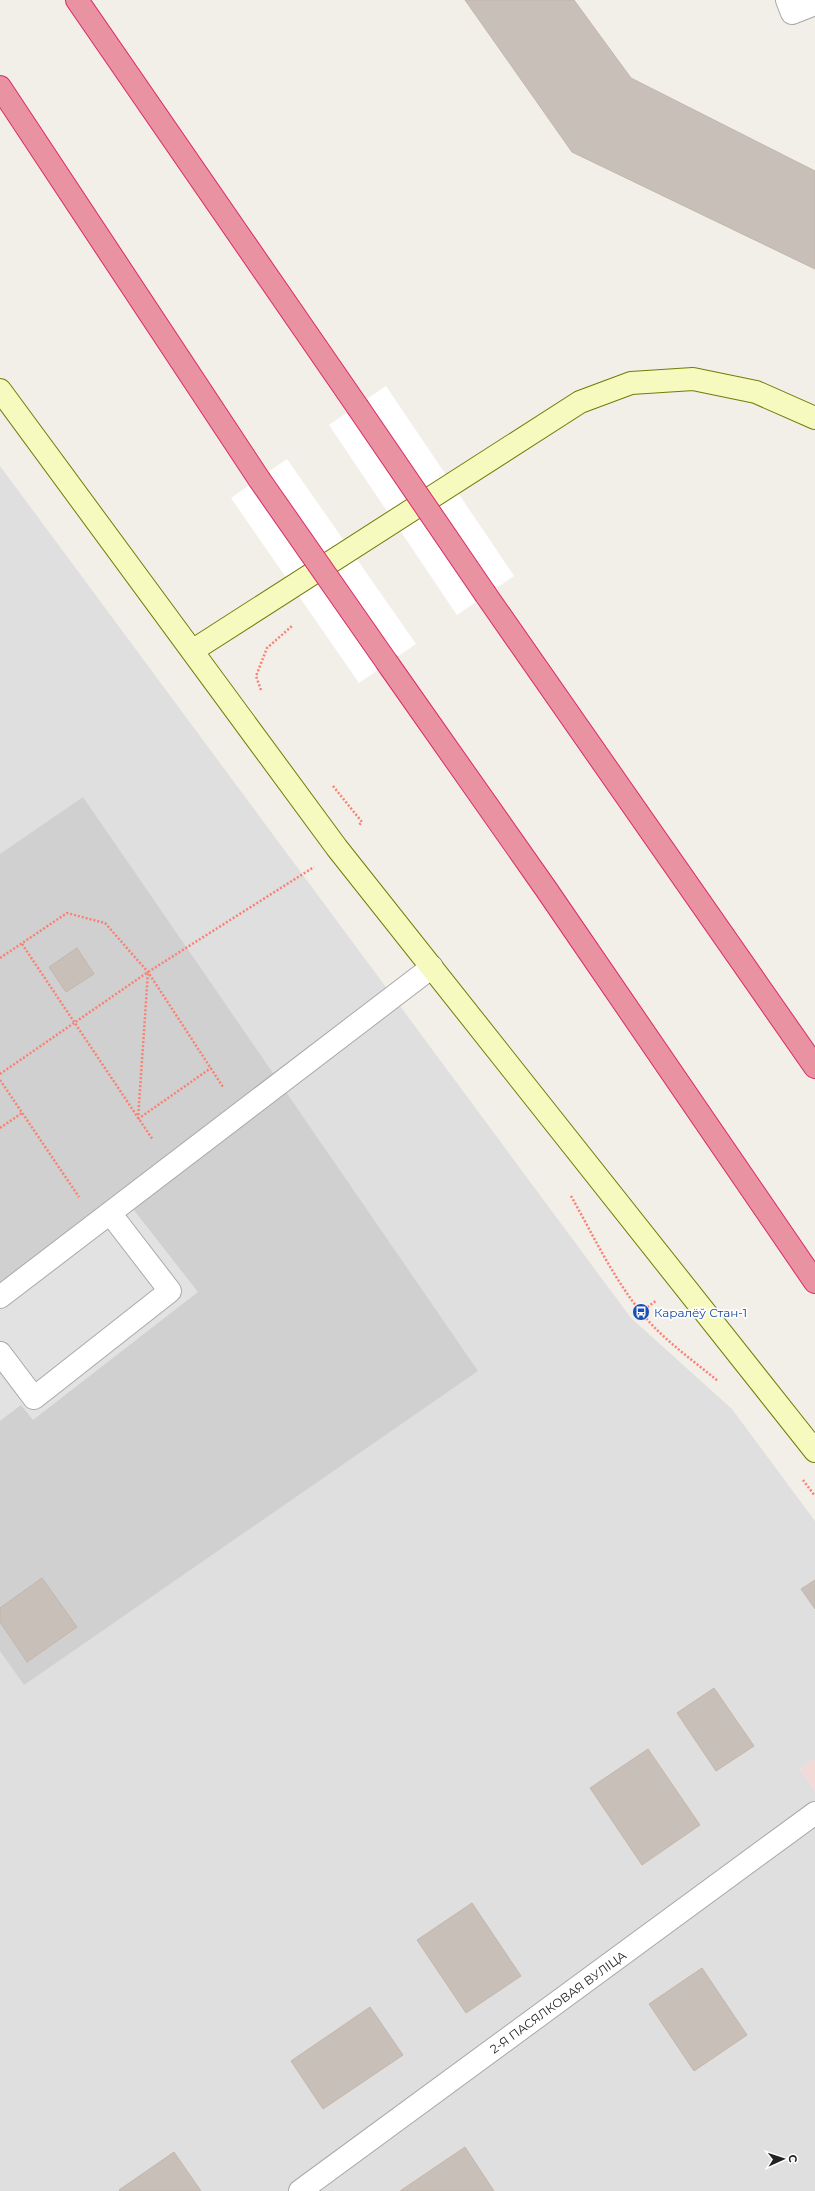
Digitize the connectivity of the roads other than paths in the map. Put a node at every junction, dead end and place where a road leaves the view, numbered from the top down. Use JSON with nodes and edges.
{"nodes":[{"id":1,"x":77,"y":0,"type":"edge"},
{"id":2,"x":787,"y":0,"type":"edge"},
{"id":3,"x":815,"y":4,"type":"edge"},
{"id":4,"x":0,"y":87,"type":"edge"},
{"id":5,"x":0,"y":390,"type":"edge"},
{"id":6,"x":815,"y":418,"type":"edge"},
{"id":7,"x":192,"y":651,"type":"junction"},
{"id":8,"x":432,"y":967,"type":"junction"},
{"id":9,"x":815,"y":1067,"type":"edge"},
{"id":10,"x":110,"y":1213,"type":"junction"},
{"id":11,"x":815,"y":1282,"type":"edge"},
{"id":12,"x":0,"y":1297,"type":"edge"},
{"id":13,"x":0,"y":1353,"type":"edge"},
{"id":14,"x":815,"y":1451,"type":"edge"},
{"id":15,"x":815,"y":1813,"type":"edge"},
{"id":16,"x":300,"y":2191,"type":"edge"}],
"edges":[{"from":1,"to":9,"type":"highway","bridge":true},
{"from":2,"to":3,"type":"street"},
{"from":4,"to":11,"type":"highway","bridge":true},
{"from":5,"to":7,"type":"main road"},
{"from":6,"to":7,"type":"main road"},
{"from":7,"to":8,"type":"main road"},
{"from":8,"to":10,"type":"street"},
{"from":8,"to":14,"type":"main road"},
{"from":10,"to":12,"type":"street"},
{"from":10,"to":13,"type":"street"},
{"from":15,"to":16,"type":"street","name":"2-Я ПАСЯЛКОВАЯ ВУЛІЦА"}]}
